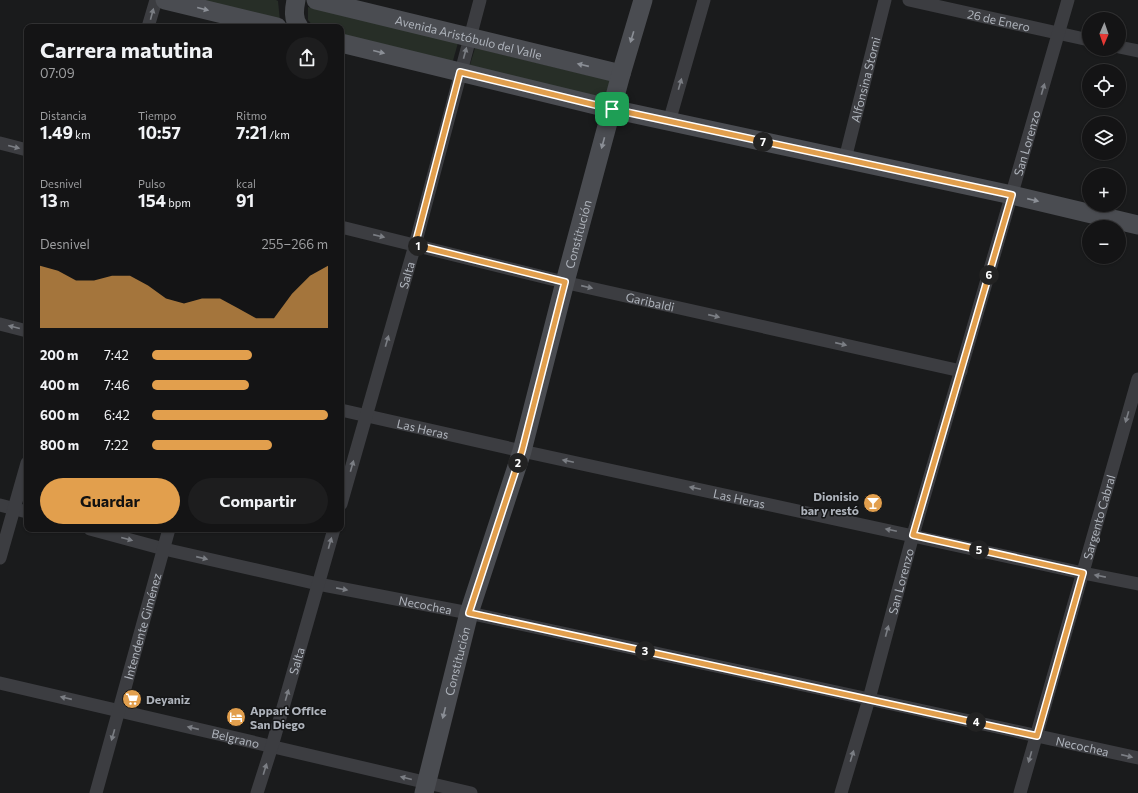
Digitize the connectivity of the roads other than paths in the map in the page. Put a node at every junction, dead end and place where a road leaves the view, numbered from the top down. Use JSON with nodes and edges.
{"nodes":[{"id":1,"x":156,"y":0,"type":"edge"},
{"id":2,"x":165,"y":0,"type":"edge"},
{"id":3,"x":296,"y":0,"type":"edge"},
{"id":4,"x":316,"y":0,"type":"edge"},
{"id":5,"x":480,"y":0,"type":"edge"},
{"id":6,"x":643,"y":0,"type":"edge"},
{"id":7,"x":704,"y":0,"type":"edge"},
{"id":8,"x":885,"y":0,"type":"edge"},
{"id":9,"x":909,"y":0,"type":"edge"},
{"id":10,"x":1068,"y":0,"type":"edge"},
{"id":11,"x":149,"y":24,"type":"edge"},
{"id":12,"x":265,"y":24,"type":"edge"},
{"id":13,"x":297,"y":24,"type":"edge"},
{"id":14,"x":1059,"y":34,"type":"junction"},
{"id":15,"x":469,"y":37,"type":"junction"},
{"id":16,"x":1082,"y":39,"type":"edge"},
{"id":17,"x":344,"y":44,"type":"edge"},
{"id":18,"x":1126,"y":48,"type":"edge"},
{"id":19,"x":1138,"y":51,"type":"edge"},
{"id":20,"x":460,"y":72,"type":"junction"},
{"id":21,"x":621,"y":74,"type":"junction"},
{"id":22,"x":612,"y":109,"type":"junction"},
{"id":23,"x":670,"y":122,"type":"junction"},
{"id":24,"x":0,"y":143,"type":"edge"},
{"id":25,"x":24,"y":149,"type":"edge"},
{"id":26,"x":845,"y":159,"type":"junction"},
{"id":27,"x":1012,"y":195,"type":"junction"},
{"id":28,"x":1138,"y":225,"type":"edge"},
{"id":29,"x":344,"y":228,"type":"edge"},
{"id":30,"x":415,"y":245,"type":"junction"},
{"id":31,"x":565,"y":282,"type":"junction"},
{"id":32,"x":0,"y":324,"type":"edge"},
{"id":33,"x":24,"y":330,"type":"edge"},
{"id":34,"x":961,"y":371,"type":"junction"},
{"id":35,"x":1138,"y":380,"type":"edge"},
{"id":36,"x":344,"y":411,"type":"edge"},
{"id":37,"x":366,"y":416,"type":"junction"},
{"id":38,"x":522,"y":451,"type":"junction"},
{"id":39,"x":24,"y":487,"type":"edge"},
{"id":40,"x":344,"y":493,"type":"edge"},
{"id":41,"x":0,"y":505,"type":"edge"},
{"id":42,"x":21,"y":511,"type":"edge"},
{"id":43,"x":101,"y":532,"type":"edge"},
{"id":44,"x":168,"y":532,"type":"edge"},
{"id":45,"x":333,"y":532,"type":"edge"},
{"id":46,"x":913,"y":535,"type":"junction"},
{"id":47,"x":164,"y":549,"type":"junction"},
{"id":48,"x":0,"y":558,"type":"edge"},
{"id":49,"x":1083,"y":573,"type":"junction"},
{"id":50,"x":318,"y":584,"type":"junction"},
{"id":51,"x":1138,"y":584,"type":"edge"},
{"id":52,"x":469,"y":613,"type":"junction"},
{"id":53,"x":0,"y":683,"type":"edge"},
{"id":54,"x":869,"y":699,"type":"junction"},
{"id":55,"x":120,"y":711,"type":"junction"},
{"id":56,"x":1037,"y":736,"type":"junction"},
{"id":57,"x":272,"y":746,"type":"junction"},
{"id":58,"x":1138,"y":758,"type":"edge"},
{"id":59,"x":426,"y":788,"type":"edge"},
{"id":60,"x":96,"y":793,"type":"edge"},
{"id":61,"x":257,"y":793,"type":"edge"},
{"id":62,"x":471,"y":793,"type":"edge"},
{"id":63,"x":841,"y":793,"type":"edge"},
{"id":64,"x":1020,"y":793,"type":"edge"}],
"edges":[{"from":11,"to":1,"type":"street","one_way":true},
{"from":2,"to":12,"type":"street","one_way":true},
{"from":3,"to":13,"type":"street"},
{"from":4,"to":15,"type":"street","name":"Avenida Aristóbulo del Valle"},
{"from":5,"to":15,"type":"street","name":"Salta"},
{"from":6,"to":21,"type":"street","name":"Constitución","one_way":true},
{"from":23,"to":7,"type":"street","one_way":true},
{"from":8,"to":26,"type":"street","name":"Alfonsina Storni"},
{"from":9,"to":14,"type":"street","name":"26 de Enero"},
{"from":10,"to":14,"type":"street","name":"San Lorenzo"},
{"from":14,"to":16,"type":"street","name":"26 de Enero"},
{"from":27,"to":14,"type":"street","name":"San Lorenzo","one_way":true},
{"from":20,"to":15,"type":"street","name":"Salta","one_way":true},
{"from":21,"to":15,"type":"street","name":"Avenida Aristóbulo del Valle","one_way":true},
{"from":17,"to":20,"type":"street","one_way":true},
{"from":18,"to":19,"type":"street"},
{"from":20,"to":22,"type":"street"},
{"from":20,"to":30,"type":"street","name":"Salta"},
{"from":21,"to":22,"type":"street","name":"Constitución"},
{"from":22,"to":23,"type":"street"},
{"from":22,"to":31,"type":"street","name":"Constitución","one_way":true},
{"from":23,"to":26,"type":"street"},
{"from":24,"to":25,"type":"street","one_way":true},
{"from":26,"to":27,"type":"street"},
{"from":27,"to":28,"type":"street","one_way":true},
{"from":27,"to":34,"type":"street","name":"San Lorenzo"},
{"from":29,"to":30,"type":"street","name":"Garibaldi","one_way":true},
{"from":30,"to":31,"type":"street","name":"Garibaldi"},
{"from":37,"to":30,"type":"street","name":"Salta","one_way":true},
{"from":31,"to":34,"type":"street","name":"Garibaldi","one_way":true},
{"from":31,"to":38,"type":"street","name":"Constitución"},
{"from":33,"to":32,"type":"street","one_way":true},
{"from":34,"to":46,"type":"street","name":"San Lorenzo"},
{"from":35,"to":49,"type":"street","name":"Sargento Cabral","one_way":true},
{"from":36,"to":37,"type":"street","name":"Las Heras"},
{"from":37,"to":38,"type":"street","name":"Las Heras"},
{"from":40,"to":37,"type":"street","name":"Salta","one_way":true},
{"from":46,"to":38,"type":"street","name":"Las Heras","one_way":true},
{"from":38,"to":52,"type":"street","name":"Constitución"},
{"from":39,"to":42,"type":"street"},
{"from":41,"to":42,"type":"street"},
{"from":42,"to":48,"type":"street"},
{"from":43,"to":47,"type":"street","name":"Necochea","one_way":true},
{"from":44,"to":47,"type":"street","name":"Intendente Giménez"},
{"from":50,"to":45,"type":"street","name":"Salta","one_way":true},
{"from":46,"to":49,"type":"street","name":"Las Heras"},
{"from":54,"to":46,"type":"street","name":"San Lorenzo","one_way":true},
{"from":47,"to":50,"type":"street","name":"Necochea","one_way":true},
{"from":47,"to":55,"type":"street","name":"Intendente Giménez"},
{"from":51,"to":49,"type":"street","name":"Las Heras","one_way":true},
{"from":49,"to":56,"type":"street","name":"Sargento Cabral"},
{"from":50,"to":52,"type":"street","name":"Necochea","one_way":true},
{"from":57,"to":50,"type":"street","name":"Salta","one_way":true},
{"from":52,"to":54,"type":"street","name":"Necochea"},
{"from":52,"to":59,"type":"street","name":"Constitución","one_way":true},
{"from":55,"to":53,"type":"street","name":"Belgrano","one_way":true},
{"from":54,"to":56,"type":"street","name":"Necochea"},
{"from":63,"to":54,"type":"street","name":"San Lorenzo","one_way":true},
{"from":57,"to":55,"type":"street","name":"Belgrano","one_way":true},
{"from":55,"to":60,"type":"street","name":"Intendente Giménez","one_way":true},
{"from":56,"to":58,"type":"street","name":"Necochea","one_way":true},
{"from":56,"to":64,"type":"street","name":"Sargento Cabral","one_way":true},
{"from":59,"to":57,"type":"street","name":"Belgrano","one_way":true},
{"from":61,"to":57,"type":"street","name":"Salta","one_way":true},
{"from":59,"to":62,"type":"street","name":"Belgrano"}]}
